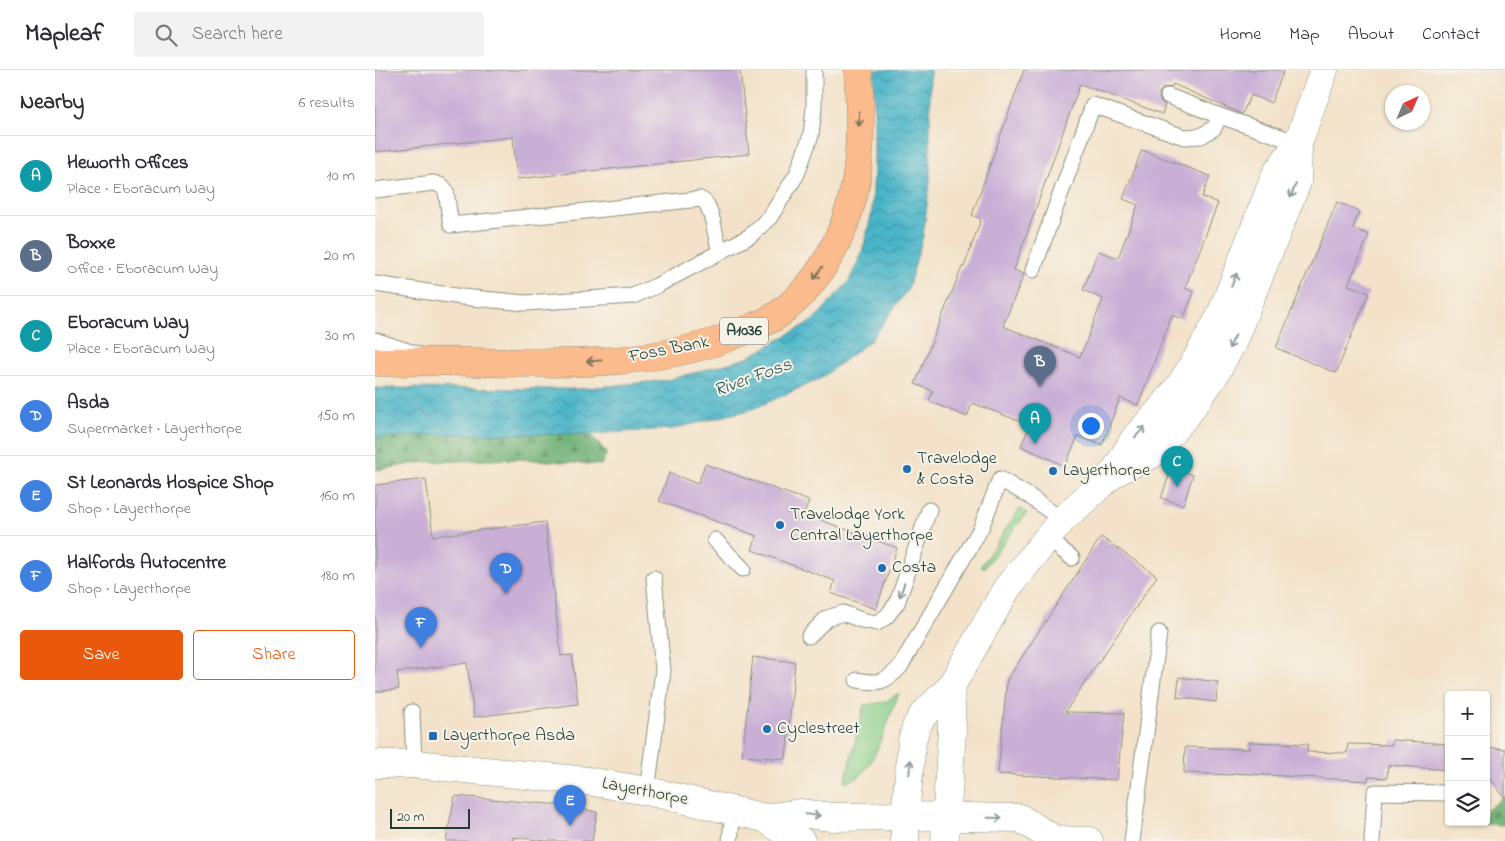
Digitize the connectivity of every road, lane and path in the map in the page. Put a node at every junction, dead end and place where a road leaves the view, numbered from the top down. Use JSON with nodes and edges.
{"nodes":[{"id":1,"x":814,"y":70,"type":"edge"},
{"id":2,"x":858,"y":70,"type":"edge"},
{"id":3,"x":1324,"y":70,"type":"edge"},
{"id":4,"x":1169,"y":96,"type":"dead end"},
{"id":5,"x":1220,"y":116,"type":"junction"},
{"id":6,"x":1298,"y":144,"type":"junction"},
{"id":7,"x":375,"y":190,"type":"edge"},
{"id":8,"x":720,"y":251,"type":"junction"},
{"id":9,"x":1033,"y":270,"type":"dead end"},
{"id":10,"x":375,"y":284,"type":"edge"},
{"id":11,"x":375,"y":340,"type":"edge"},
{"id":12,"x":440,"y":361,"type":"junction"},
{"id":13,"x":375,"y":362,"type":"edge"},
{"id":14,"x":929,"y":510,"type":"dead end"},
{"id":15,"x":1054,"y":529,"type":"junction"},
{"id":16,"x":715,"y":540,"type":"dead end"},
{"id":17,"x":1073,"y":558,"type":"dead end"},
{"id":18,"x":743,"y":569,"type":"dead end"},
{"id":19,"x":654,"y":578,"type":"dead end"},
{"id":20,"x":1159,"y":633,"type":"dead end"},
{"id":21,"x":809,"y":636,"type":"dead end"},
{"id":22,"x":857,"y":680,"type":"dead end"},
{"id":23,"x":950,"y":688,"type":"junction"},
{"id":24,"x":412,"y":712,"type":"dead end"},
{"id":25,"x":375,"y":764,"type":"edge"},
{"id":26,"x":414,"y":764,"type":"junction"},
{"id":27,"x":647,"y":791,"type":"junction"},
{"id":28,"x":1445,"y":794,"type":"edge"},
{"id":29,"x":733,"y":811,"type":"junction"},
{"id":30,"x":765,"y":818,"type":"junction"},
{"id":31,"x":905,"y":828,"type":"edge"},
{"id":32,"x":945,"y":829,"type":"edge"},
{"id":33,"x":1054,"y":840,"type":"edge"},
{"id":34,"x":730,"y":841,"type":"edge"},
{"id":35,"x":801,"y":841,"type":"edge"},
{"id":36,"x":1089,"y":841,"type":"edge"},
{"id":37,"x":1132,"y":841,"type":"edge"},
{"id":38,"x":1372,"y":841,"type":"edge"}],
"edges":[{"from":1,"to":8,"type":"lane"},
{"from":2,"to":12,"type":"main road","name":"Foss Bank","number":"A1036","one_way":true},
{"from":3,"to":6,"type":"street"},
{"from":4,"to":5,"type":"lane"},
{"from":5,"to":6,"type":"lane"},
{"from":5,"to":9,"type":"lane"},
{"from":6,"to":15,"type":"street"},
{"from":7,"to":8,"type":"lane"},
{"from":8,"to":10,"type":"lane"},
{"from":11,"to":12,"type":"lane"},
{"from":12,"to":13,"type":"main road","name":"Foss Bank","number":"A1036"},
{"from":14,"to":21,"type":"lane","one_way":true},
{"from":15,"to":17,"type":"lane"},
{"from":15,"to":22,"type":"lane"},
{"from":15,"to":23,"type":"street"},
{"from":16,"to":18,"type":"lane"},
{"from":19,"to":27,"type":"lane"},
{"from":20,"to":37,"type":"lane"},
{"from":31,"to":23,"type":"street","one_way":true},
{"from":23,"to":32,"type":"street"},
{"from":24,"to":26,"type":"lane"},
{"from":25,"to":26,"type":"street","name":"Layerthorpe"},
{"from":26,"to":27,"type":"street","name":"Layerthorpe"},
{"from":27,"to":29,"type":"street","name":"Layerthorpe"},
{"from":28,"to":38,"type":"lane"},
{"from":29,"to":30,"type":"street","name":"Layerthorpe"},
{"from":29,"to":34,"type":"lane"},
{"from":30,"to":31,"type":"street","name":"Layerthorpe","one_way":true},
{"from":30,"to":35,"type":"street","name":"Layerthorpe"},
{"from":31,"to":32,"type":"street","name":"Layerthorpe"},
{"from":32,"to":33,"type":"street","name":"Layerthorpe","one_way":true},
{"from":33,"to":36,"type":"street","name":"Layerthorpe"}]}
